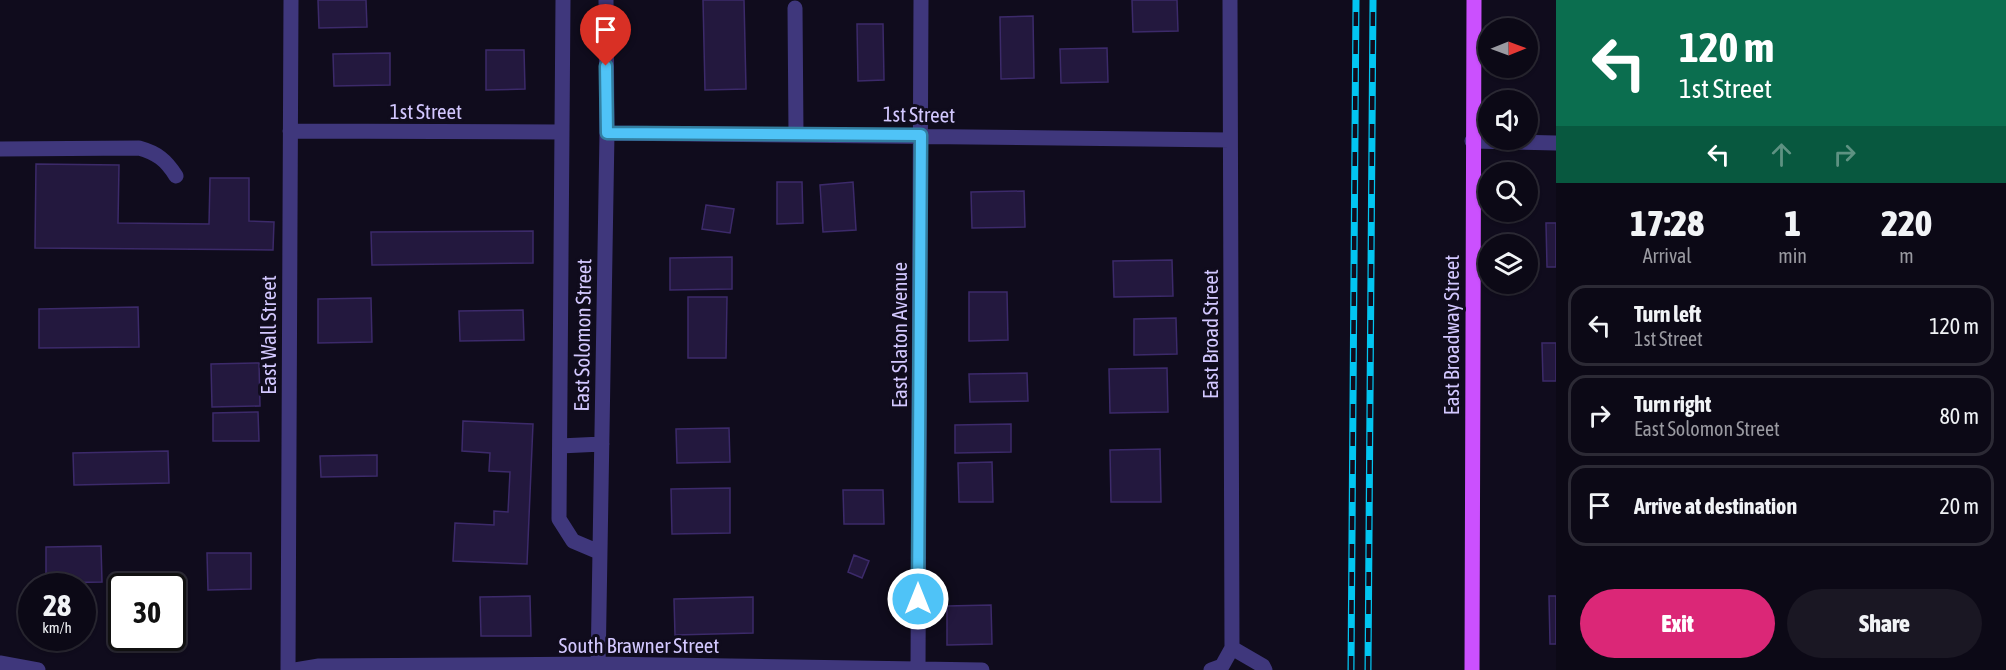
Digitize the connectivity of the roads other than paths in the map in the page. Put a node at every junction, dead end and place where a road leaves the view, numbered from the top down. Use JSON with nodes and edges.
{"nodes":[{"id":1,"x":291,"y":0,"type":"edge"},
{"id":2,"x":563,"y":0,"type":"edge"},
{"id":3,"x":606,"y":0,"type":"edge"},
{"id":4,"x":921,"y":0,"type":"edge"},
{"id":5,"x":1230,"y":0,"type":"edge"},
{"id":6,"x":1474,"y":0,"type":"edge"},
{"id":7,"x":795,"y":8,"type":"dead end"},
{"id":8,"x":290,"y":131,"type":"junction"},
{"id":9,"x":562,"y":132,"type":"junction"},
{"id":10,"x":607,"y":133,"type":"junction"},
{"id":11,"x":796,"y":134,"type":"junction"},
{"id":12,"x":921,"y":135,"type":"junction"},
{"id":13,"x":1230,"y":140,"type":"junction"},
{"id":14,"x":1473,"y":141,"type":"junction"},
{"id":15,"x":1556,"y":143,"type":"edge"},
{"id":16,"x":0,"y":149,"type":"edge"},
{"id":17,"x":176,"y":176,"type":"dead end"},
{"id":18,"x":602,"y":444,"type":"junction"},
{"id":19,"x":560,"y":446,"type":"junction"},
{"id":20,"x":599,"y":552,"type":"junction"},
{"id":21,"x":1232,"y":648,"type":"junction"},
{"id":22,"x":0,"y":663,"type":"edge"},
{"id":23,"x":556,"y":667,"type":"edge"},
{"id":24,"x":598,"y":667,"type":"edge"},
{"id":25,"x":1216,"y":668,"type":"edge"},
{"id":26,"x":38,"y":670,"type":"edge"},
{"id":27,"x":288,"y":670,"type":"edge"},
{"id":28,"x":295,"y":670,"type":"edge"},
{"id":29,"x":918,"y":670,"type":"edge"},
{"id":30,"x":982,"y":670,"type":"edge"},
{"id":31,"x":1265,"y":670,"type":"edge"},
{"id":32,"x":1472,"y":670,"type":"edge"}],
"edges":[{"from":1,"to":8,"type":"street","name":"East Wall Street"},
{"from":2,"to":9,"type":"street"},
{"from":3,"to":10,"type":"street","name":"East Solomon Street"},
{"from":4,"to":12,"type":"street","name":"East Slaton Avenue"},
{"from":5,"to":13,"type":"street","name":"East Broad Street"},
{"from":6,"to":14,"type":"main road","name":"East Broadway Street"},
{"from":7,"to":11,"type":"street"},
{"from":8,"to":9,"type":"street","name":"1st Street"},
{"from":8,"to":27,"type":"street","name":"East Wall Street"},
{"from":9,"to":19,"type":"street"},
{"from":10,"to":11,"type":"street","name":"1st Street"},
{"from":10,"to":18,"type":"street","name":"East Solomon Street"},
{"from":11,"to":12,"type":"street","name":"1st Street"},
{"from":12,"to":13,"type":"street","name":"1st Street"},
{"from":12,"to":29,"type":"street","name":"East Slaton Avenue"},
{"from":13,"to":21,"type":"street","name":"East Broad Street"},
{"from":14,"to":15,"type":"street"},
{"from":14,"to":32,"type":"main road","name":"East Broadway Street"},
{"from":16,"to":17,"type":"street"},
{"from":18,"to":19,"type":"street"},
{"from":18,"to":20,"type":"street","name":"East Solomon Street"},
{"from":19,"to":20,"type":"street"},
{"from":20,"to":24,"type":"street","name":"East Solomon Street"},
{"from":21,"to":25,"type":"street","name":"East Broad Street"},
{"from":21,"to":31,"type":"street"},
{"from":22,"to":26,"type":"street"},
{"from":23,"to":24,"type":"street","name":"South Brawner Street"},
{"from":23,"to":28,"type":"street","name":"South Brawner Street"},
{"from":24,"to":29,"type":"street","name":"South Brawner Street"},
{"from":29,"to":30,"type":"street","name":"South Brawner Street"}]}
